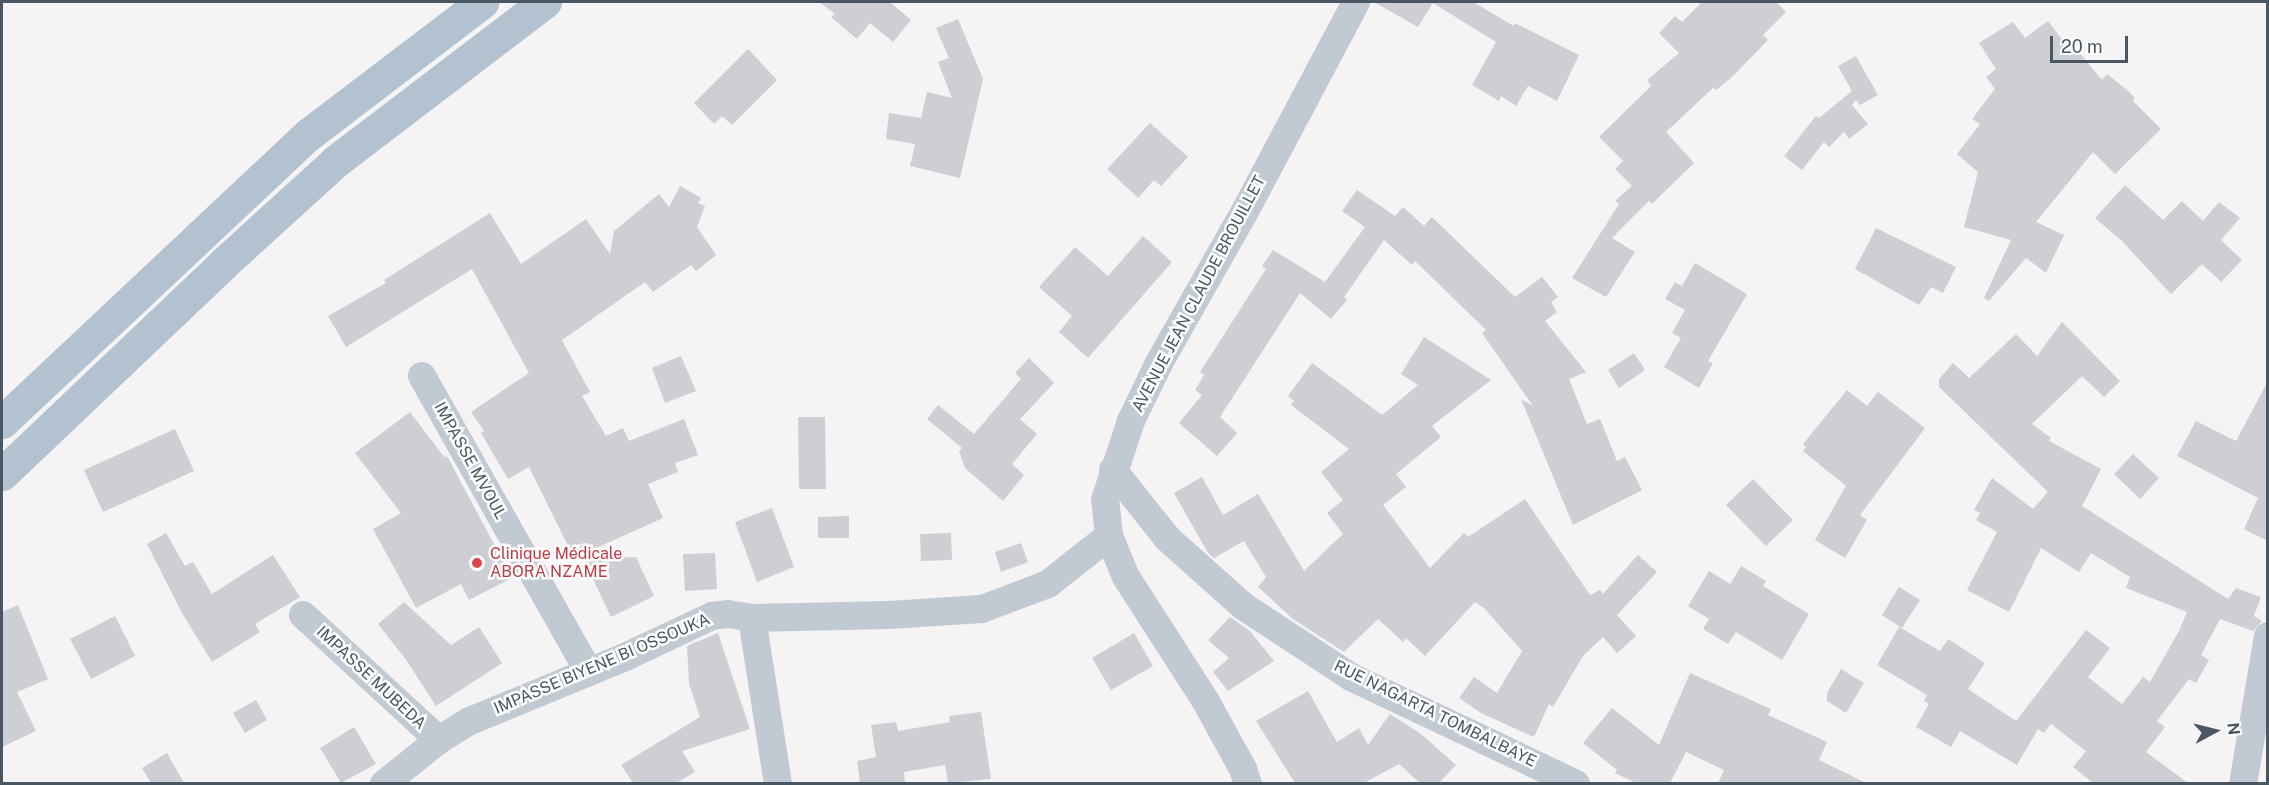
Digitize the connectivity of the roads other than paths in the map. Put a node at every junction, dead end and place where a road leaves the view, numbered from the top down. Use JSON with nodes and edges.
{"nodes":[{"id":1,"x":482,"y":2,"type":"edge"},
{"id":2,"x":545,"y":2,"type":"edge"},
{"id":3,"x":1356,"y":2,"type":"edge"},
{"id":4,"x":422,"y":376,"type":"dead end"},
{"id":5,"x":2,"y":422,"type":"edge"},
{"id":6,"x":1113,"y":470,"type":"junction"},
{"id":7,"x":2,"y":474,"type":"edge"},
{"id":8,"x":1109,"y":536,"type":"junction"},
{"id":9,"x":303,"y":615,"type":"dead end"},
{"id":10,"x":752,"y":618,"type":"junction"},
{"id":11,"x":2268,"y":636,"type":"edge"},
{"id":12,"x":589,"y":672,"type":"junction"},
{"id":13,"x":439,"y":740,"type":"junction"},
{"id":14,"x":384,"y":783,"type":"edge"},
{"id":15,"x":778,"y":783,"type":"edge"},
{"id":16,"x":1248,"y":783,"type":"edge"},
{"id":17,"x":1576,"y":783,"type":"edge"},
{"id":18,"x":2243,"y":783,"type":"edge"}],
"edges":[{"from":1,"to":5,"type":"main road"},
{"from":2,"to":7,"type":"main road"},
{"from":3,"to":6,"type":"street","name":"AVENUE JEAN CLAUDE BROUILLET"},
{"from":4,"to":12,"type":"street","name":"IMPASSE MVOUL"},
{"from":6,"to":8,"type":"street","name":"AVENUE JEAN CLAUDE BROUILLET"},
{"from":6,"to":17,"type":"street","name":"RUE NAGARTA TOMBALBAYE"},
{"from":8,"to":10,"type":"street","name":"IMPASSE BIYENE BI OSSOUKA"},
{"from":8,"to":16,"type":"street","name":"AVENUE JEAN CLAUDE BROUILLET"},
{"from":9,"to":13,"type":"street","name":"IMPASSE MUBEDA"},
{"from":10,"to":12,"type":"street","name":"IMPASSE BIYENE BI OSSOUKA"},
{"from":10,"to":15,"type":"street"},
{"from":11,"to":18,"type":"street"},
{"from":12,"to":13,"type":"street","name":"IMPASSE BIYENE BI OSSOUKA"},
{"from":13,"to":14,"type":"street","name":"IMPASSE BIYENE BI OSSOUKA"}]}
